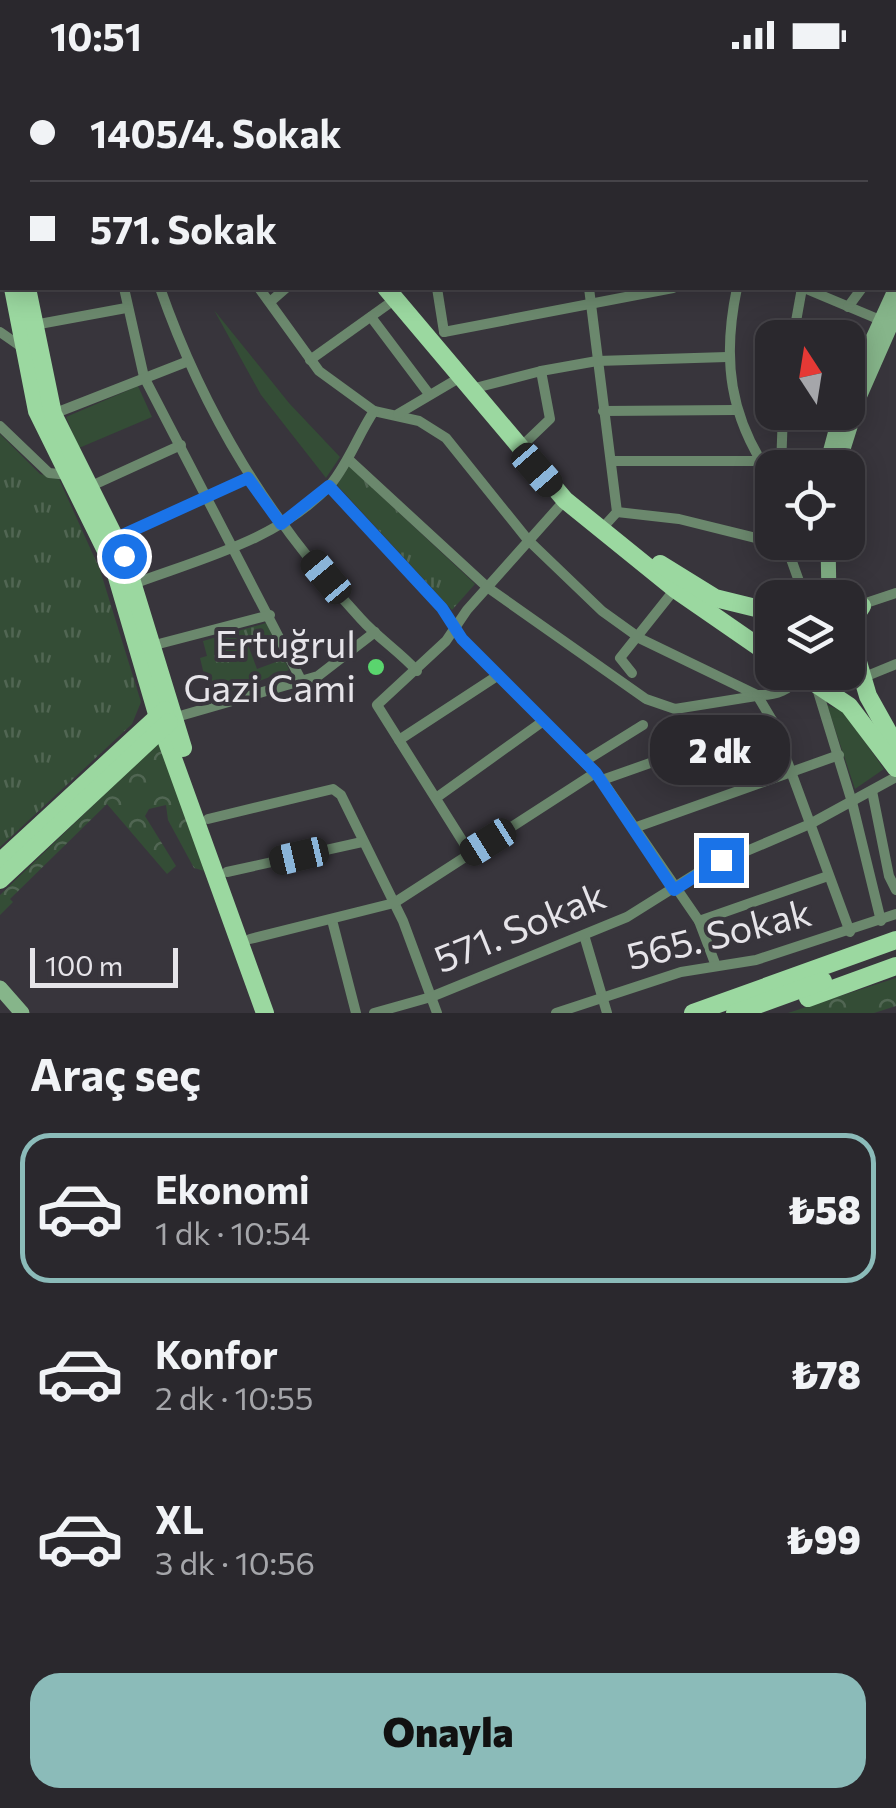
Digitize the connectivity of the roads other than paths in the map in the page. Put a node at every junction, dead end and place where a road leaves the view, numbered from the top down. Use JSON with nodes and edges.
{"nodes":[{"id":1,"x":13,"y":290,"type":"edge"},
{"id":2,"x":27,"y":290,"type":"edge"},
{"id":3,"x":124,"y":290,"type":"edge"},
{"id":4,"x":161,"y":290,"type":"edge"},
{"id":5,"x":261,"y":290,"type":"edge"},
{"id":6,"x":284,"y":290,"type":"edge"},
{"id":7,"x":437,"y":290,"type":"edge"},
{"id":8,"x":589,"y":290,"type":"edge"},
{"id":9,"x":662,"y":290,"type":"edge"},
{"id":10,"x":737,"y":290,"type":"edge"},
{"id":11,"x":803,"y":290,"type":"edge"},
{"id":12,"x":808,"y":290,"type":"edge"},
{"id":13,"x":861,"y":290,"type":"edge"},
{"id":14,"x":895,"y":290,"type":"edge"},
{"id":15,"x":393,"y":292,"type":"edge"},
{"id":16,"x":270,"y":302,"type":"junction"},
{"id":17,"x":591,"y":303,"type":"junction"},
{"id":18,"x":848,"y":307,"type":"junction"},
{"id":19,"x":126,"y":308,"type":"junction"},
{"id":20,"x":371,"y":317,"type":"junction"},
{"id":21,"x":888,"y":319,"type":"edge"},
{"id":22,"x":797,"y":320,"type":"edge"},
{"id":23,"x":34,"y":326,"type":"junction"},
{"id":24,"x":0,"y":332,"type":"edge"},
{"id":25,"x":441,"y":335,"type":"junction"},
{"id":26,"x":23,"y":348,"type":"junction"},
{"id":27,"x":726,"y":357,"type":"junction"},
{"id":28,"x":310,"y":360,"type":"junction"},
{"id":29,"x":597,"y":360,"type":"junction"},
{"id":30,"x":186,"y":362,"type":"junction"},
{"id":31,"x":865,"y":362,"type":"edge"},
{"id":32,"x":540,"y":371,"type":"junction"},
{"id":33,"x":144,"y":376,"type":"junction"},
{"id":34,"x":459,"y":378,"type":"junction"},
{"id":35,"x":480,"y":386,"type":"junction"},
{"id":36,"x":429,"y":394,"type":"junction"},
{"id":37,"x":735,"y":410,"type":"junction"},
{"id":38,"x":374,"y":412,"type":"junction"},
{"id":39,"x":603,"y":412,"type":"junction"},
{"id":40,"x":53,"y":414,"type":"junction"},
{"id":41,"x":398,"y":414,"type":"junction"},
{"id":42,"x":0,"y":426,"type":"edge"},
{"id":43,"x":527,"y":442,"type":"junction"},
{"id":44,"x":181,"y":445,"type":"junction"},
{"id":45,"x":755,"y":450,"type":"edge"},
{"id":46,"x":843,"y":450,"type":"edge"},
{"id":47,"x":348,"y":459,"type":"junction"},
{"id":48,"x":611,"y":461,"type":"junction"},
{"id":49,"x":755,"y":461,"type":"edge"},
{"id":50,"x":69,"y":475,"type":"junction"},
{"id":51,"x":248,"y":478,"type":"junction"},
{"id":52,"x":89,"y":486,"type":"junction"},
{"id":53,"x":329,"y":486,"type":"junction"},
{"id":54,"x":210,"y":499,"type":"junction"},
{"id":55,"x":565,"y":500,"type":"junction"},
{"id":56,"x":612,"y":518,"type":"junction"},
{"id":57,"x":281,"y":524,"type":"junction"},
{"id":58,"x":755,"y":537,"type":"edge"},
{"id":59,"x":116,"y":538,"type":"junction"},
{"id":60,"x":528,"y":540,"type":"junction"},
{"id":61,"x":233,"y":547,"type":"junction"},
{"id":62,"x":133,"y":584,"type":"junction"},
{"id":63,"x":486,"y":587,"type":"junction"},
{"id":64,"x":675,"y":590,"type":"junction"},
{"id":65,"x":896,"y":593,"type":"edge"},
{"id":66,"x":865,"y":604,"type":"edge"},
{"id":67,"x":755,"y":609,"type":"edge"},
{"id":68,"x":270,"y":615,"type":"junction"},
{"id":69,"x":455,"y":630,"type":"junction"},
{"id":70,"x":376,"y":632,"type":"junction"},
{"id":71,"x":636,"y":636,"type":"junction"},
{"id":72,"x":755,"y":644,"type":"edge"},
{"id":73,"x":151,"y":646,"type":"junction"},
{"id":74,"x":896,"y":664,"type":"edge"},
{"id":75,"x":417,"y":671,"type":"junction"},
{"id":76,"x":865,"y":671,"type":"edge"},
{"id":77,"x":632,"y":674,"type":"dead end"},
{"id":78,"x":497,"y":676,"type":"junction"},
{"id":79,"x":300,"y":678,"type":"junction"},
{"id":80,"x":784,"y":690,"type":"edge"},
{"id":81,"x":813,"y":690,"type":"edge"},
{"id":82,"x":823,"y":690,"type":"edge"},
{"id":83,"x":860,"y":690,"type":"edge"},
{"id":84,"x":757,"y":696,"type":"junction"},
{"id":85,"x":166,"y":717,"type":"junction"},
{"id":86,"x":772,"y":720,"type":"junction"},
{"id":87,"x":542,"y":722,"type":"junction"},
{"id":88,"x":643,"y":725,"type":"dead end"},
{"id":89,"x":399,"y":740,"type":"junction"},
{"id":90,"x":896,"y":745,"type":"edge"},
{"id":91,"x":839,"y":756,"type":"junction"},
{"id":92,"x":585,"y":761,"type":"junction"},
{"id":93,"x":896,"y":768,"type":"edge"},
{"id":94,"x":792,"y":772,"type":"junction"},
{"id":95,"x":598,"y":777,"type":"junction"},
{"id":96,"x":896,"y":777,"type":"edge"},
{"id":97,"x":872,"y":791,"type":"junction"},
{"id":98,"x":436,"y":798,"type":"junction"},
{"id":99,"x":852,"y":802,"type":"junction"},
{"id":100,"x":208,"y":819,"type":"junction"},
{"id":101,"x":810,"y":824,"type":"junction"},
{"id":102,"x":634,"y":828,"type":"junction"},
{"id":103,"x":362,"y":842,"type":"junction"},
{"id":104,"x":470,"y":853,"type":"junction"},
{"id":105,"x":0,"y":862,"type":"edge"},
{"id":106,"x":226,"y":872,"type":"junction"},
{"id":107,"x":828,"y":876,"type":"junction"},
{"id":108,"x":0,"y":880,"type":"edge"},
{"id":109,"x":674,"y":890,"type":"junction"},
{"id":110,"x":896,"y":890,"type":"edge"},
{"id":111,"x":394,"y":903,"type":"junction"},
{"id":112,"x":896,"y":914,"type":"edge"},
{"id":113,"x":332,"y":920,"type":"junction"},
{"id":114,"x":699,"y":922,"type":"junction"},
{"id":115,"x":888,"y":924,"type":"edge"},
{"id":116,"x":850,"y":932,"type":"junction"},
{"id":117,"x":584,"y":935,"type":"junction"},
{"id":118,"x":250,"y":939,"type":"junction"},
{"id":119,"x":896,"y":940,"type":"edge"},
{"id":120,"x":896,"y":953,"type":"edge"},
{"id":121,"x":716,"y":966,"type":"junction"},
{"id":122,"x":896,"y":966,"type":"edge"},
{"id":123,"x":0,"y":988,"type":"edge"},
{"id":124,"x":602,"y":996,"type":"junction"},
{"id":125,"x":431,"y":997,"type":"junction"},
{"id":126,"x":265,"y":1001,"type":"edge"},
{"id":127,"x":726,"y":1008,"type":"edge"},
{"id":128,"x":22,"y":1013,"type":"edge"},
{"id":129,"x":276,"y":1013,"type":"edge"},
{"id":130,"x":356,"y":1013,"type":"edge"},
{"id":131,"x":374,"y":1013,"type":"edge"},
{"id":132,"x":438,"y":1013,"type":"edge"},
{"id":133,"x":556,"y":1013,"type":"edge"},
{"id":134,"x":606,"y":1013,"type":"edge"},
{"id":135,"x":694,"y":1013,"type":"edge"},
{"id":136,"x":759,"y":1013,"type":"edge"}],
"edges":[{"from":1,"to":26,"type":"main road"},
{"from":2,"to":23,"type":"main road"},
{"from":3,"to":19,"type":"street"},
{"from":4,"to":30,"type":"street"},
{"from":5,"to":16,"type":"street"},
{"from":6,"to":16,"type":"street"},
{"from":7,"to":25,"type":"street"},
{"from":8,"to":17,"type":"street"},
{"from":9,"to":17,"type":"street"},
{"from":10,"to":27,"type":"street"},
{"from":11,"to":22,"type":"street"},
{"from":12,"to":18,"type":"street"},
{"from":13,"to":18,"type":"street"},
{"from":14,"to":21,"type":"street"},
{"from":15,"to":20,"type":"street"},
{"from":15,"to":25,"type":"main road"},
{"from":15,"to":34,"type":"main road"},
{"from":16,"to":28,"type":"street"},
{"from":17,"to":25,"type":"street"},
{"from":17,"to":29,"type":"street"},
{"from":18,"to":21,"type":"street"},
{"from":19,"to":23,"type":"street"},
{"from":19,"to":33,"type":"street"},
{"from":20,"to":28,"type":"street"},
{"from":20,"to":36,"type":"street"},
{"from":21,"to":31,"type":"street"},
{"from":21,"to":46,"type":"street"},
{"from":23,"to":40,"type":"main road"},
{"from":24,"to":26,"type":"street"},
{"from":25,"to":35,"type":"main road"},
{"from":26,"to":50,"type":"main road"},
{"from":27,"to":29,"type":"street"},
{"from":27,"to":37,"type":"street"},
{"from":28,"to":38,"type":"street"},
{"from":29,"to":32,"type":"street"},
{"from":29,"to":39,"type":"street"},
{"from":30,"to":33,"type":"street"},
{"from":30,"to":51,"type":"street"},
{"from":32,"to":35,"type":"street"},
{"from":32,"to":43,"type":"street"},
{"from":33,"to":40,"type":"street"},
{"from":33,"to":44,"type":"street"},
{"from":34,"to":36,"type":"street"},
{"from":34,"to":55,"type":"main road"},
{"from":35,"to":43,"type":"main road"},
{"from":36,"to":41,"type":"street"},
{"from":37,"to":39,"type":"street"},
{"from":37,"to":45,"type":"street"},
{"from":38,"to":41,"type":"street"},
{"from":38,"to":47,"type":"street"},
{"from":39,"to":48,"type":"street"},
{"from":40,"to":52,"type":"main road"},
{"from":41,"to":60,"type":"street"},
{"from":42,"to":50,"type":"street"},
{"from":43,"to":56,"type":"main road"},
{"from":44,"to":52,"type":"street"},
{"from":44,"to":54,"type":"street"},
{"from":47,"to":53,"type":"street"},
{"from":47,"to":63,"type":"street"},
{"from":48,"to":49,"type":"street"},
{"from":48,"to":56,"type":"street"},
{"from":50,"to":85,"type":"main road"},
{"from":51,"to":54,"type":"street"},
{"from":51,"to":57,"type":"street"},
{"from":52,"to":59,"type":"main road"},
{"from":53,"to":57,"type":"street"},
{"from":53,"to":69,"type":"street"},
{"from":54,"to":59,"type":"street"},
{"from":54,"to":61,"type":"street"},
{"from":55,"to":60,"type":"street"},
{"from":55,"to":64,"type":"main road"},
{"from":56,"to":58,"type":"street"},
{"from":56,"to":67,"type":"main road"},
{"from":57,"to":61,"type":"street"},
{"from":57,"to":70,"type":"street"},
{"from":59,"to":62,"type":"main road"},
{"from":60,"to":63,"type":"street"},
{"from":60,"to":71,"type":"street"},
{"from":61,"to":62,"type":"street"},
{"from":61,"to":68,"type":"street"},
{"from":62,"to":73,"type":"main road"},
{"from":63,"to":69,"type":"street"},
{"from":63,"to":84,"type":"street"},
{"from":64,"to":71,"type":"street"},
{"from":64,"to":72,"type":"main road"},
{"from":65,"to":66,"type":"street"},
{"from":68,"to":73,"type":"street"},
{"from":68,"to":79,"type":"street"},
{"from":69,"to":75,"type":"street"},
{"from":69,"to":78,"type":"street"},
{"from":70,"to":75,"type":"street"},
{"from":70,"to":79,"type":"street"},
{"from":71,"to":77,"type":"street"},
{"from":71,"to":84,"type":"street"},
{"from":73,"to":85,"type":"main road"},
{"from":74,"to":76,"type":"street"},
{"from":75,"to":89,"type":"street"},
{"from":78,"to":87,"type":"street"},
{"from":78,"to":89,"type":"street"},
{"from":79,"to":85,"type":"street"},
{"from":80,"to":84,"type":"street"},
{"from":81,"to":91,"type":"street"},
{"from":82,"to":93,"type":"main road"},
{"from":83,"to":90,"type":"main road"},
{"from":84,"to":86,"type":"street"},
{"from":85,"to":100,"type":"main road"},
{"from":85,"to":105,"type":"main road"},
{"from":85,"to":108,"type":"main road"},
{"from":85,"to":126,"type":"main road"},
{"from":86,"to":94,"type":"street"},
{"from":86,"to":95,"type":"street"},
{"from":87,"to":92,"type":"street"},
{"from":87,"to":98,"type":"street"},
{"from":88,"to":92,"type":"street"},
{"from":89,"to":98,"type":"street"},
{"from":91,"to":94,"type":"street"},
{"from":91,"to":99,"type":"street"},
{"from":92,"to":95,"type":"street"},
{"from":94,"to":101,"type":"street"},
{"from":94,"to":102,"type":"street"},
{"from":95,"to":102,"type":"street"},
{"from":95,"to":104,"type":"street"},
{"from":96,"to":97,"type":"street","name":"571. Sokak"},
{"from":97,"to":99,"type":"street","name":"571. Sokak"},
{"from":97,"to":110,"type":"street"},
{"from":98,"to":104,"type":"street"},
{"from":99,"to":101,"type":"street","name":"571. Sokak"},
{"from":99,"to":115,"type":"street"},
{"from":100,"to":103,"type":"street"},
{"from":100,"to":106,"type":"main road"},
{"from":101,"to":107,"type":"street"},
{"from":101,"to":109,"type":"street","name":"571. Sokak"},
{"from":102,"to":109,"type":"street"},
{"from":103,"to":106,"type":"street"},
{"from":103,"to":111,"type":"street"},
{"from":104,"to":111,"type":"street"},
{"from":106,"to":118,"type":"main road"},
{"from":107,"to":114,"type":"street"},
{"from":107,"to":116,"type":"street"},
{"from":109,"to":114,"type":"street"},
{"from":109,"to":117,"type":"street","name":"571. Sokak"},
{"from":111,"to":113,"type":"street"},
{"from":111,"to":125,"type":"street"},
{"from":112,"to":115,"type":"street","name":"565. Sokak"},
{"from":113,"to":118,"type":"street"},
{"from":113,"to":130,"type":"street"},
{"from":114,"to":121,"type":"street"},
{"from":115,"to":116,"type":"street","name":"565. Sokak"},
{"from":115,"to":127,"type":"main road"},
{"from":116,"to":121,"type":"street","name":"565. Sokak"},
{"from":117,"to":124,"type":"street"},
{"from":117,"to":125,"type":"street","name":"571. Sokak"},
{"from":118,"to":126,"type":"main road"},
{"from":119,"to":127,"type":"main road"},
{"from":120,"to":127,"type":"main road"},
{"from":121,"to":124,"type":"street","name":"565. Sokak"},
{"from":122,"to":136,"type":"main road"},
{"from":123,"to":128,"type":"street"},
{"from":124,"to":133,"type":"street","name":"565. Sokak"},
{"from":124,"to":134,"type":"street"},
{"from":125,"to":131,"type":"street","name":"571. Sokak"},
{"from":125,"to":132,"type":"street"},
{"from":126,"to":129,"type":"main road"},
{"from":127,"to":135,"type":"main road"}]}
